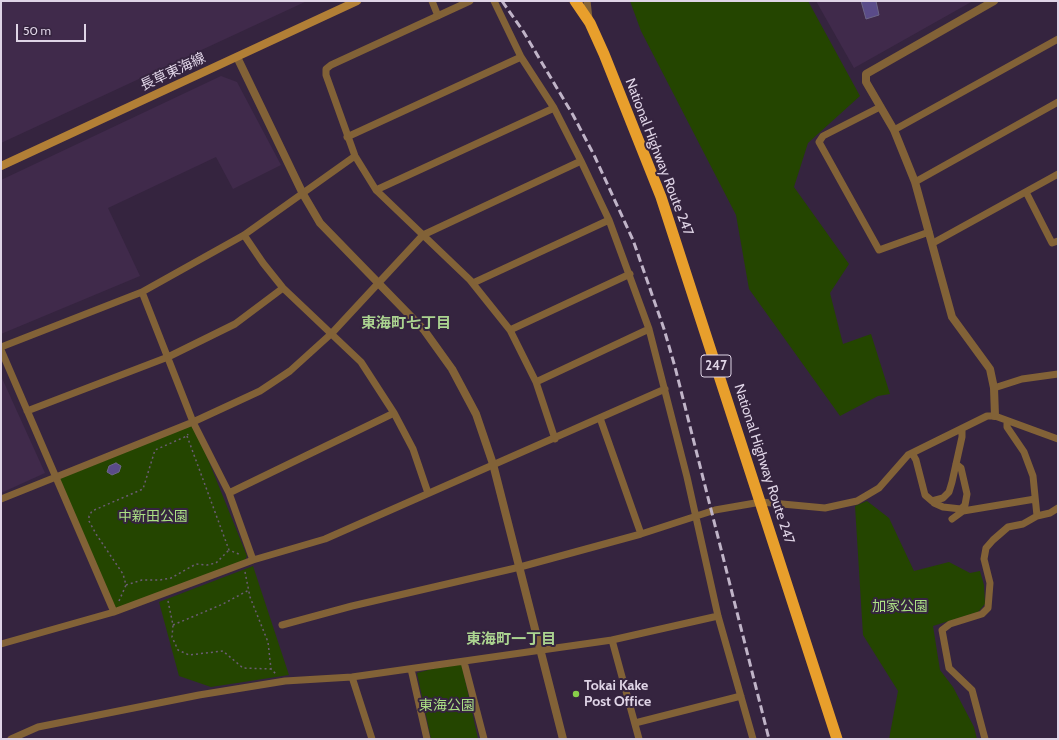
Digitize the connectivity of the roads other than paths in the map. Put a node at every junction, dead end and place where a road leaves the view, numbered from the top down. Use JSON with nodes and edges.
{"nodes":[{"id":1,"x":356,"y":1,"type":"edge"},
{"id":2,"x":432,"y":1,"type":"edge"},
{"id":3,"x":470,"y":1,"type":"edge"},
{"id":4,"x":494,"y":1,"type":"edge"},
{"id":5,"x":575,"y":1,"type":"edge"},
{"id":6,"x":587,"y":1,"type":"edge"},
{"id":7,"x":994,"y":1,"type":"edge"},
{"id":8,"x":438,"y":16,"type":"junction"},
{"id":9,"x":590,"y":23,"type":"junction"},
{"id":10,"x":1058,"y":39,"type":"edge"},
{"id":11,"x":237,"y":57,"type":"junction"},
{"id":12,"x":521,"y":57,"type":"junction"},
{"id":13,"x":1058,"y":102,"type":"edge"},
{"id":14,"x":880,"y":107,"type":"junction"},
{"id":15,"x":554,"y":108,"type":"junction"},
{"id":16,"x":894,"y":130,"type":"junction"},
{"id":17,"x":347,"y":136,"type":"junction"},
{"id":18,"x":355,"y":156,"type":"junction"},
{"id":19,"x":581,"y":161,"type":"junction"},
{"id":20,"x":1,"y":166,"type":"edge"},
{"id":21,"x":1058,"y":174,"type":"edge"},
{"id":22,"x":915,"y":182,"type":"junction"},
{"id":23,"x":376,"y":190,"type":"junction"},
{"id":24,"x":1026,"y":192,"type":"junction"},
{"id":25,"x":303,"y":194,"type":"junction"},
{"id":26,"x":609,"y":220,"type":"junction"},
{"id":27,"x":929,"y":232,"type":"junction"},
{"id":28,"x":244,"y":235,"type":"junction"},
{"id":29,"x":423,"y":235,"type":"junction"},
{"id":30,"x":1058,"y":241,"type":"edge"},
{"id":31,"x":933,"y":244,"type":"junction"},
{"id":32,"x":630,"y":274,"type":"junction"},
{"id":33,"x":379,"y":282,"type":"junction"},
{"id":34,"x":473,"y":283,"type":"junction"},
{"id":35,"x":284,"y":288,"type":"junction"},
{"id":36,"x":142,"y":292,"type":"junction"},
{"id":37,"x":649,"y":329,"type":"junction"},
{"id":38,"x":510,"y":330,"type":"junction"},
{"id":39,"x":332,"y":333,"type":"junction"},
{"id":40,"x":1,"y":348,"type":"edge"},
{"id":41,"x":168,"y":357,"type":"junction"},
{"id":42,"x":1058,"y":374,"type":"edge"},
{"id":43,"x":536,"y":382,"type":"junction"},
{"id":44,"x":994,"y":388,"type":"junction"},
{"id":45,"x":665,"y":389,"type":"junction"},
{"id":46,"x":27,"y":411,"type":"junction"},
{"id":47,"x":394,"y":414,"type":"junction"},
{"id":48,"x":995,"y":416,"type":"junction"},
{"id":49,"x":600,"y":418,"type":"junction"},
{"id":50,"x":1008,"y":420,"type":"junction"},
{"id":51,"x":193,"y":422,"type":"junction"},
{"id":52,"x":962,"y":429,"type":"junction"},
{"id":53,"x":1058,"y":438,"type":"edge"},
{"id":54,"x":555,"y":439,"type":"junction"},
{"id":55,"x":912,"y":453,"type":"junction"},
{"id":56,"x":493,"y":464,"type":"junction"},
{"id":57,"x":956,"y":464,"type":"junction"},
{"id":58,"x":54,"y":477,"type":"junction"},
{"id":59,"x":229,"y":492,"type":"junction"},
{"id":60,"x":428,"y":492,"type":"junction"},
{"id":61,"x":1035,"y":498,"type":"junction"},
{"id":62,"x":1,"y":499,"type":"edge"},
{"id":63,"x":934,"y":501,"type":"junction"},
{"id":64,"x":761,"y":502,"type":"junction"},
{"id":65,"x":1058,"y":508,"type":"edge"},
{"id":66,"x":962,"y":510,"type":"junction"},
{"id":67,"x":1037,"y":516,"type":"junction"},
{"id":68,"x":696,"y":518,"type":"junction"},
{"id":69,"x":952,"y":519,"type":"dead end"},
{"id":70,"x":641,"y":534,"type":"junction"},
{"id":71,"x":253,"y":560,"type":"junction"},
{"id":72,"x":520,"y":567,"type":"junction"},
{"id":73,"x":114,"y":612,"type":"junction"},
{"id":74,"x":718,"y":616,"type":"junction"},
{"id":75,"x":282,"y":625,"type":"dead end"},
{"id":76,"x":612,"y":640,"type":"junction"},
{"id":77,"x":1,"y":644,"type":"edge"},
{"id":78,"x":541,"y":651,"type":"junction"},
{"id":79,"x":464,"y":662,"type":"junction"},
{"id":80,"x":411,"y":669,"type":"junction"},
{"id":81,"x":352,"y":677,"type":"junction"},
{"id":82,"x":741,"y":696,"type":"junction"},
{"id":83,"x":634,"y":723,"type":"junction"},
{"id":84,"x":11,"y":739,"type":"edge"},
{"id":85,"x":372,"y":739,"type":"edge"},
{"id":86,"x":427,"y":739,"type":"edge"},
{"id":87,"x":484,"y":739,"type":"edge"},
{"id":88,"x":563,"y":739,"type":"edge"},
{"id":89,"x":639,"y":739,"type":"edge"},
{"id":90,"x":753,"y":739,"type":"edge"},
{"id":91,"x":837,"y":739,"type":"edge"},
{"id":92,"x":985,"y":739,"type":"edge"}],
"edges":[{"from":1,"to":11,"type":"main road","name":"長草東海線"},
{"from":2,"to":8,"type":"street"},
{"from":3,"to":8,"type":"street"},
{"from":4,"to":12,"type":"street"},
{"from":5,"to":9,"type":"highway","name":"National Highway Route 247","number":"247"},
{"from":6,"to":9,"type":"street"},
{"from":7,"to":14,"type":"street"},
{"from":8,"to":17,"type":"street"},
{"from":9,"to":64,"type":"highway","name":"National Highway Route 247","number":"247"},
{"from":10,"to":16,"type":"street"},
{"from":11,"to":20,"type":"main road","name":"長草東海線"},
{"from":11,"to":25,"type":"street"},
{"from":12,"to":15,"type":"street"},
{"from":12,"to":17,"type":"street"},
{"from":13,"to":22,"type":"street"},
{"from":14,"to":16,"type":"street"},
{"from":14,"to":27,"type":"street"},
{"from":15,"to":19,"type":"street"},
{"from":15,"to":23,"type":"street"},
{"from":16,"to":22,"type":"street"},
{"from":17,"to":18,"type":"street"},
{"from":18,"to":23,"type":"street"},
{"from":18,"to":25,"type":"street"},
{"from":19,"to":26,"type":"street"},
{"from":19,"to":29,"type":"street"},
{"from":21,"to":24,"type":"street"},
{"from":22,"to":27,"type":"street"},
{"from":23,"to":29,"type":"street"},
{"from":24,"to":30,"type":"street"},
{"from":24,"to":31,"type":"street"},
{"from":25,"to":28,"type":"street"},
{"from":25,"to":33,"type":"street"},
{"from":26,"to":32,"type":"street"},
{"from":26,"to":34,"type":"street"},
{"from":27,"to":31,"type":"street"},
{"from":28,"to":35,"type":"street"},
{"from":28,"to":36,"type":"street"},
{"from":29,"to":33,"type":"street"},
{"from":29,"to":34,"type":"street"},
{"from":31,"to":44,"type":"street"},
{"from":32,"to":37,"type":"street"},
{"from":32,"to":38,"type":"street"},
{"from":33,"to":39,"type":"street"},
{"from":33,"to":56,"type":"street"},
{"from":34,"to":38,"type":"street"},
{"from":35,"to":39,"type":"street"},
{"from":35,"to":41,"type":"street"},
{"from":36,"to":40,"type":"street"},
{"from":36,"to":41,"type":"street"},
{"from":37,"to":43,"type":"street"},
{"from":37,"to":45,"type":"street"},
{"from":38,"to":43,"type":"street"},
{"from":39,"to":47,"type":"street"},
{"from":39,"to":51,"type":"street"},
{"from":40,"to":46,"type":"street"},
{"from":41,"to":46,"type":"street"},
{"from":41,"to":51,"type":"street"},
{"from":42,"to":44,"type":"street"},
{"from":43,"to":54,"type":"street"},
{"from":44,"to":48,"type":"street"},
{"from":45,"to":49,"type":"street"},
{"from":45,"to":68,"type":"street"},
{"from":46,"to":58,"type":"street"},
{"from":47,"to":59,"type":"street"},
{"from":47,"to":60,"type":"street"},
{"from":48,"to":50,"type":"street"},
{"from":48,"to":52,"type":"street"},
{"from":49,"to":54,"type":"street"},
{"from":49,"to":70,"type":"street"},
{"from":50,"to":53,"type":"street"},
{"from":50,"to":61,"type":"street"},
{"from":51,"to":58,"type":"street"},
{"from":51,"to":59,"type":"street"},
{"from":52,"to":55,"type":"street"},
{"from":52,"to":57,"type":"street"},
{"from":54,"to":56,"type":"street"},
{"from":55,"to":63,"type":"street"},
{"from":55,"to":64,"type":"street"},
{"from":56,"to":60,"type":"street"},
{"from":56,"to":72,"type":"street"},
{"from":57,"to":63,"type":"street"},
{"from":57,"to":66,"type":"street"},
{"from":58,"to":62,"type":"street"},
{"from":58,"to":73,"type":"street"},
{"from":59,"to":71,"type":"street"},
{"from":60,"to":71,"type":"street"},
{"from":61,"to":66,"type":"street"},
{"from":61,"to":67,"type":"street"},
{"from":63,"to":66,"type":"street"},
{"from":64,"to":68,"type":"street"},
{"from":64,"to":91,"type":"highway","name":"National Highway Route 247","number":"247"},
{"from":65,"to":67,"type":"street"},
{"from":66,"to":69,"type":"street"},
{"from":67,"to":92,"type":"street"},
{"from":68,"to":70,"type":"street"},
{"from":68,"to":74,"type":"street"},
{"from":70,"to":72,"type":"street"},
{"from":71,"to":73,"type":"street"},
{"from":72,"to":75,"type":"street"},
{"from":72,"to":78,"type":"street"},
{"from":73,"to":77,"type":"street"},
{"from":74,"to":76,"type":"street"},
{"from":74,"to":82,"type":"street"},
{"from":76,"to":78,"type":"street"},
{"from":76,"to":83,"type":"street"},
{"from":78,"to":79,"type":"street"},
{"from":78,"to":88,"type":"street"},
{"from":79,"to":80,"type":"street"},
{"from":79,"to":87,"type":"street"},
{"from":80,"to":81,"type":"street"},
{"from":80,"to":86,"type":"street"},
{"from":81,"to":84,"type":"street"},
{"from":81,"to":85,"type":"street"},
{"from":82,"to":83,"type":"street"},
{"from":82,"to":90,"type":"street"},
{"from":83,"to":89,"type":"street"}]}
